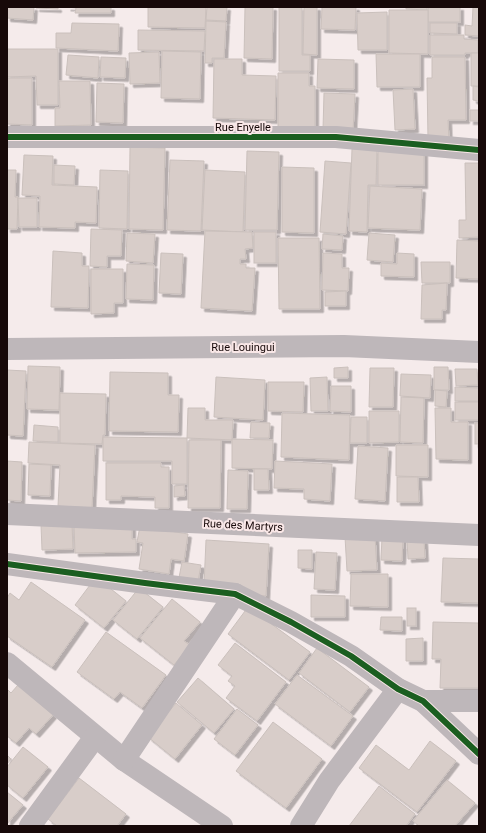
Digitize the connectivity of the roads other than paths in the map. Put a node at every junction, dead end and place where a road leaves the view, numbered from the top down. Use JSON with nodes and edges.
{"nodes":[{"id":1,"x":7,"y":137,"type":"edge"},
{"id":2,"x":479,"y":150,"type":"edge"},
{"id":3,"x":7,"y":349,"type":"edge"},
{"id":4,"x":479,"y":352,"type":"edge"},
{"id":5,"x":7,"y":514,"type":"edge"},
{"id":6,"x":479,"y":536,"type":"edge"},
{"id":7,"x":7,"y":564,"type":"edge"},
{"id":8,"x":235,"y":594,"type":"junction"},
{"id":9,"x":7,"y":663,"type":"edge"},
{"id":10,"x":398,"y":689,"type":"junction"},
{"id":11,"x":423,"y":701,"type":"junction"},
{"id":12,"x":479,"y":701,"type":"edge"},
{"id":13,"x":95,"y":737,"type":"junction"},
{"id":14,"x":479,"y":754,"type":"edge"},
{"id":15,"x":124,"y":760,"type":"junction"},
{"id":16,"x":30,"y":826,"type":"edge"},
{"id":17,"x":222,"y":826,"type":"edge"},
{"id":18,"x":301,"y":826,"type":"edge"}],
"edges":[{"from":1,"to":2,"type":"street","name":"Rue Enyelle"},
{"from":3,"to":4,"type":"street","name":"Rue Louingui"},
{"from":5,"to":6,"type":"street","name":"Rue des Martyrs"},
{"from":7,"to":8,"type":"street"},
{"from":8,"to":10,"type":"street"},
{"from":8,"to":15,"type":"street"},
{"from":9,"to":13,"type":"street"},
{"from":10,"to":11,"type":"street"},
{"from":10,"to":18,"type":"street"},
{"from":11,"to":12,"type":"street"},
{"from":11,"to":14,"type":"street"},
{"from":13,"to":15,"type":"street"},
{"from":13,"to":16,"type":"street"},
{"from":15,"to":17,"type":"street"}]}
